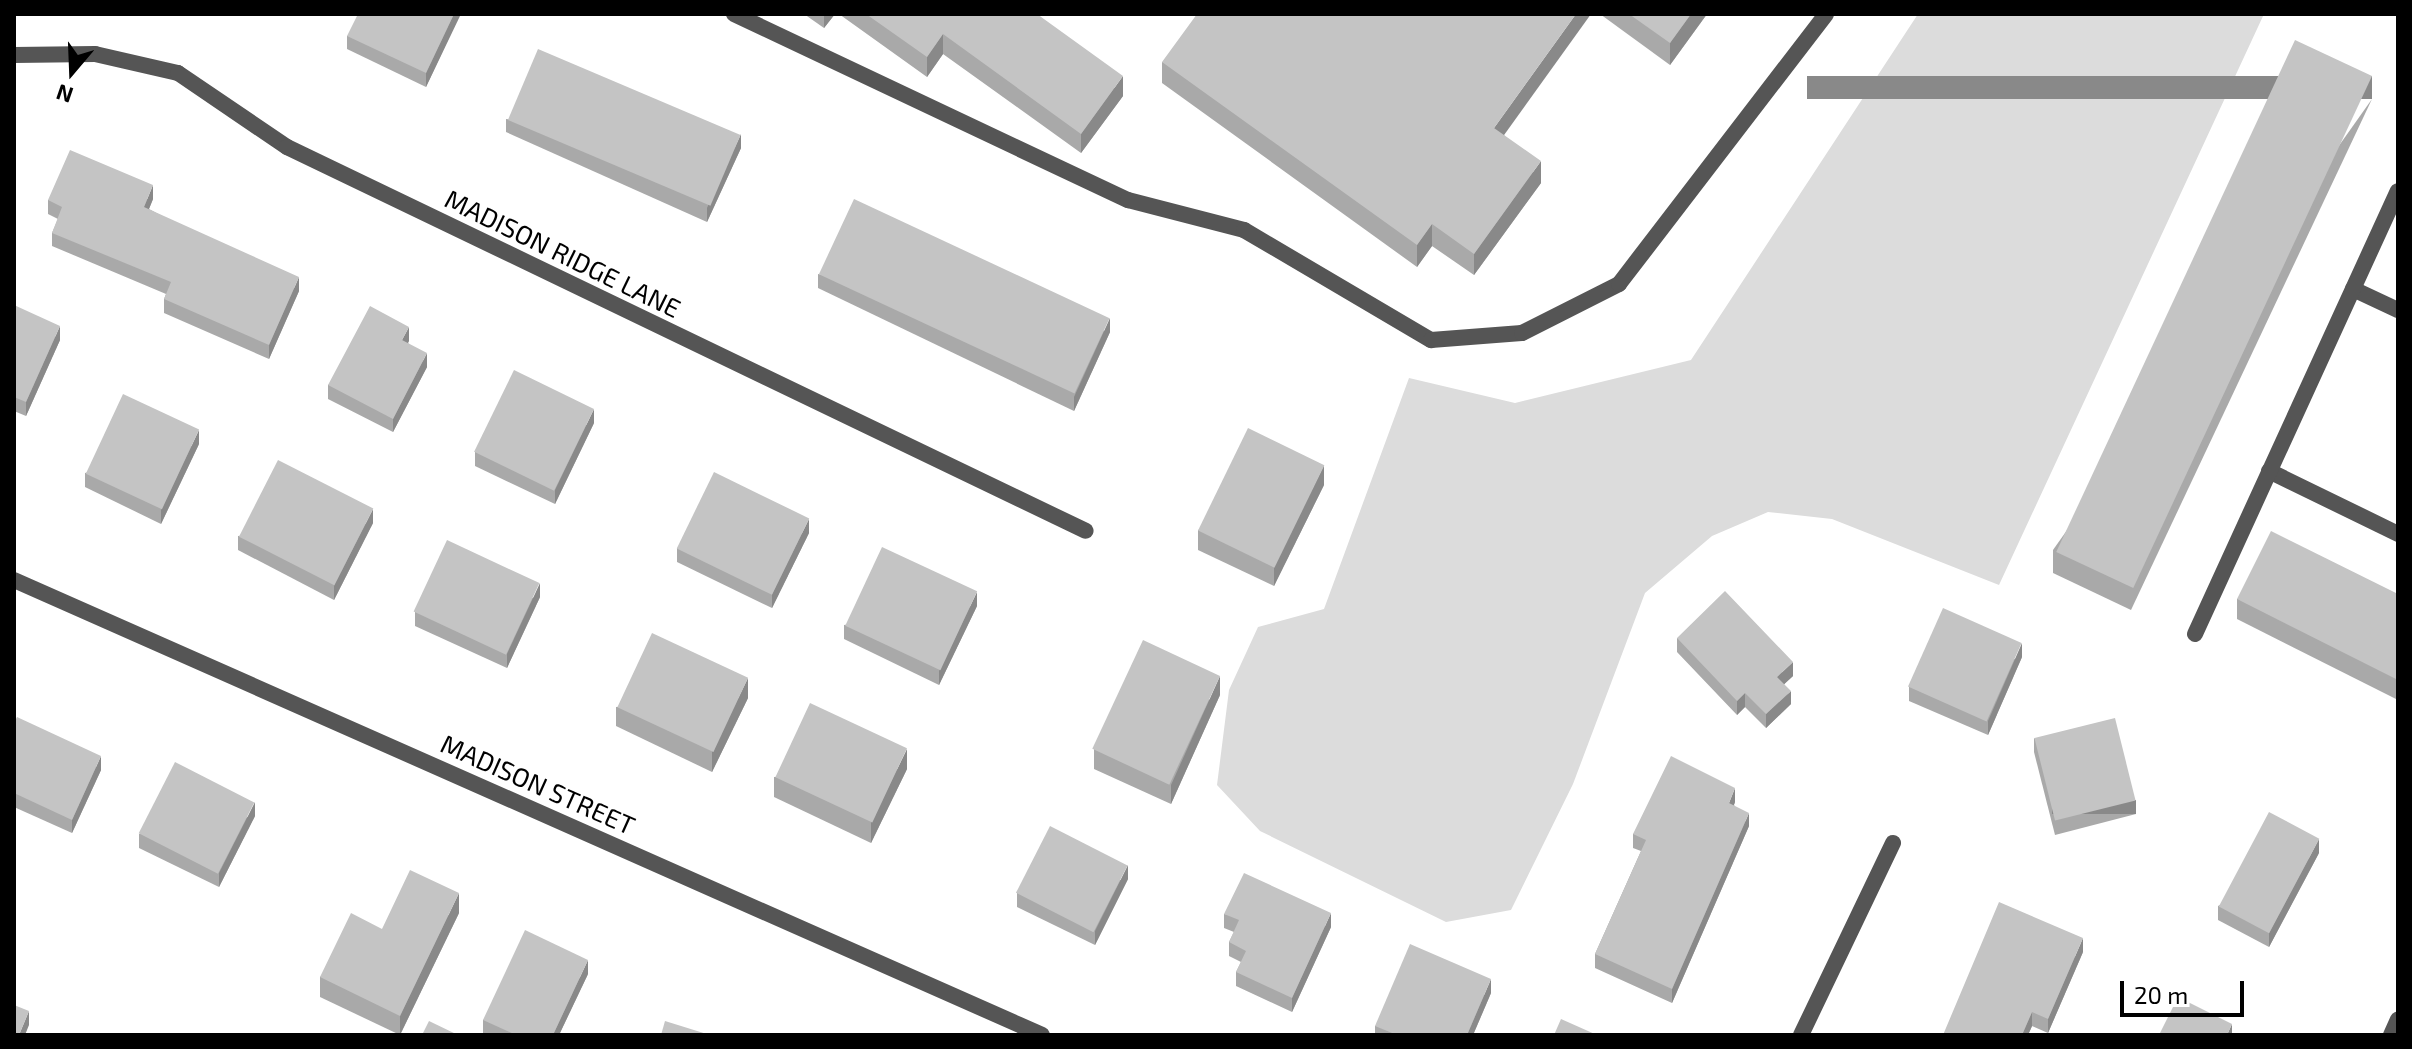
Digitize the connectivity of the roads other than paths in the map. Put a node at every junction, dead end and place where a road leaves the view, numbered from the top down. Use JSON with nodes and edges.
{"nodes":[{"id":1,"x":734,"y":14,"type":"edge"},
{"id":2,"x":1826,"y":14,"type":"edge"},
{"id":3,"x":14,"y":55,"type":"edge"},
{"id":4,"x":2398,"y":191,"type":"edge"},
{"id":5,"x":2353,"y":289,"type":"junction"},
{"id":6,"x":2398,"y":310,"type":"edge"},
{"id":7,"x":2269,"y":471,"type":"junction"},
{"id":8,"x":1086,"y":531,"type":"dead end"},
{"id":9,"x":2398,"y":534,"type":"edge"},
{"id":10,"x":14,"y":580,"type":"edge"},
{"id":11,"x":2195,"y":634,"type":"dead end"},
{"id":12,"x":1893,"y":843,"type":"dead end"},
{"id":13,"x":2398,"y":1019,"type":"edge"},
{"id":14,"x":1042,"y":1035,"type":"edge"},
{"id":15,"x":1801,"y":1035,"type":"edge"},
{"id":16,"x":2391,"y":1035,"type":"edge"}],
"edges":[{"from":1,"to":2,"type":"street"},
{"from":3,"to":8,"type":"street","name":"MADISON RIDGE LANE"},
{"from":4,"to":5,"type":"street"},
{"from":5,"to":6,"type":"street"},
{"from":5,"to":7,"type":"street"},
{"from":7,"to":9,"type":"street"},
{"from":7,"to":11,"type":"street"},
{"from":10,"to":14,"type":"street","name":"MADISON STREET"},
{"from":12,"to":15,"type":"street"},
{"from":13,"to":16,"type":"street"}]}
